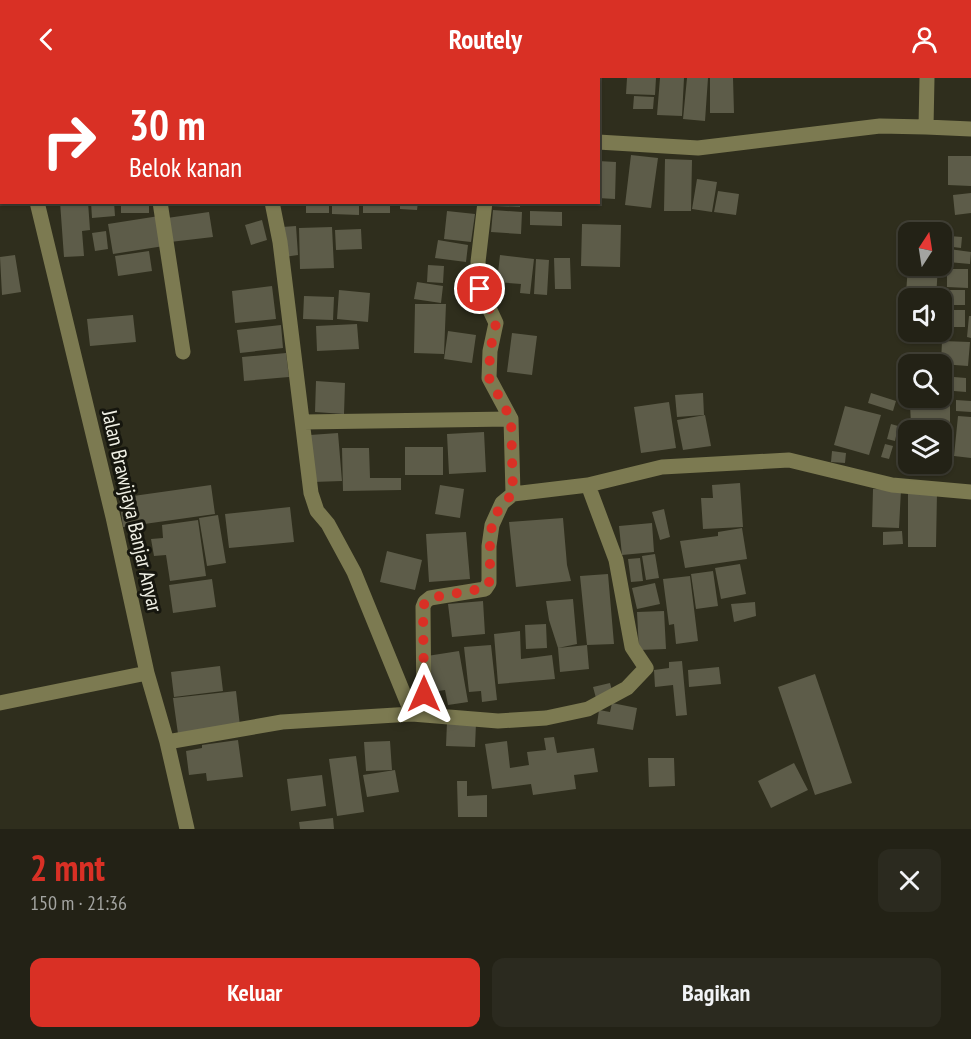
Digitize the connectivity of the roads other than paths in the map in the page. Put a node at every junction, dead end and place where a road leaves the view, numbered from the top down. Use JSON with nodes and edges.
{"nodes":[{"id":1,"x":927,"y":78,"type":"edge"},
{"id":2,"x":926,"y":127,"type":"junction"},
{"id":3,"x":971,"y":129,"type":"edge"},
{"id":4,"x":600,"y":142,"type":"edge"},
{"id":5,"x":37,"y":204,"type":"edge"},
{"id":6,"x":160,"y":204,"type":"edge"},
{"id":7,"x":272,"y":204,"type":"edge"},
{"id":8,"x":485,"y":204,"type":"edge"},
{"id":9,"x":183,"y":352,"type":"dead end"},
{"id":10,"x":511,"y":419,"type":"junction"},
{"id":11,"x":303,"y":422,"type":"junction"},
{"id":12,"x":588,"y":484,"type":"junction"},
{"id":13,"x":971,"y":492,"type":"edge"},
{"id":14,"x":513,"y":494,"type":"junction"},
{"id":15,"x":147,"y":673,"type":"junction"},
{"id":16,"x":0,"y":703,"type":"edge"},
{"id":17,"x":418,"y":714,"type":"junction"},
{"id":18,"x":167,"y":742,"type":"junction"},
{"id":19,"x":187,"y":829,"type":"edge"}],
"edges":[{"from":1,"to":2,"type":"street"},
{"from":2,"to":3,"type":"street"},
{"from":2,"to":4,"type":"street"},
{"from":5,"to":15,"type":"street","name":"Jalan Brawijaya Banjar Anyar"},
{"from":6,"to":9,"type":"street"},
{"from":7,"to":11,"type":"street"},
{"from":8,"to":10,"type":"street"},
{"from":10,"to":11,"type":"street"},
{"from":10,"to":14,"type":"street"},
{"from":11,"to":17,"type":"street"},
{"from":12,"to":13,"type":"street"},
{"from":12,"to":14,"type":"street"},
{"from":12,"to":17,"type":"street"},
{"from":14,"to":17,"type":"street"},
{"from":15,"to":16,"type":"street"},
{"from":15,"to":18,"type":"street","name":"Jalan Brawijaya Banjar Anyar"},
{"from":17,"to":18,"type":"street"},
{"from":18,"to":19,"type":"street","name":"Jalan Brawijaya Banjar Anyar"}]}
